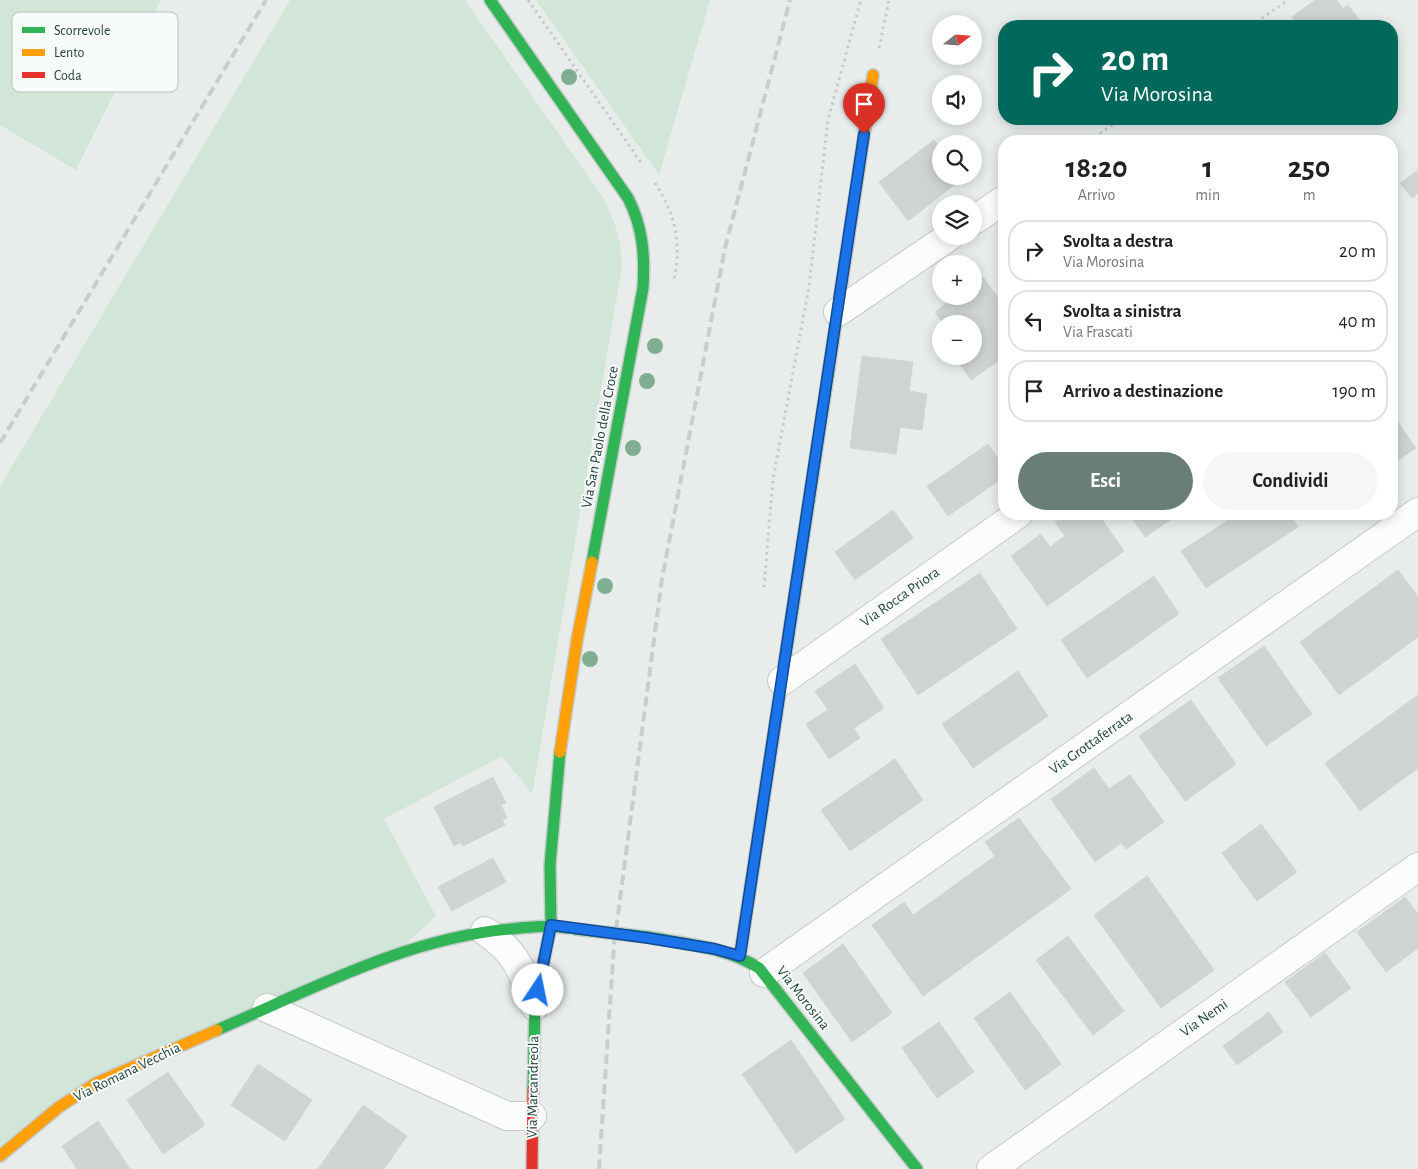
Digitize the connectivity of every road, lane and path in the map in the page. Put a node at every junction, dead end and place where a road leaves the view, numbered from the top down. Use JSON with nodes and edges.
{"nodes":[{"id":1,"x":490,"y":0,"type":"edge"},
{"id":2,"x":889,"y":0,"type":"edge"},
{"id":3,"x":1288,"y":0,"type":"edge"},
{"id":4,"x":1260,"y":20,"type":"edge"},
{"id":5,"x":873,"y":75,"type":"joint"},
{"id":6,"x":1112,"y":125,"type":"edge"},
{"id":7,"x":1098,"y":135,"type":"edge"},
{"id":8,"x":998,"y":204,"type":"edge"},
{"id":9,"x":982,"y":215,"type":"edge"},
{"id":10,"x":937,"y":245,"type":"edge"},
{"id":11,"x":838,"y":312,"type":"junction"},
{"id":12,"x":1418,"y":512,"type":"edge"},
{"id":13,"x":1010,"y":520,"type":"edge"},
{"id":14,"x":782,"y":681,"type":"junction"},
{"id":15,"x":1418,"y":867,"type":"edge"},
{"id":16,"x":551,"y":925,"type":"junction"},
{"id":17,"x":485,"y":931,"type":"junction"},
{"id":18,"x":740,"y":956,"type":"junction"},
{"id":19,"x":764,"y":973,"type":"junction"},
{"id":20,"x":535,"y":1006,"type":"junction"},
{"id":21,"x":267,"y":1008,"type":"junction"},
{"id":22,"x":532,"y":1116,"type":"junction"},
{"id":23,"x":0,"y":1156,"type":"edge"},
{"id":24,"x":532,"y":1169,"type":"edge"},
{"id":25,"x":917,"y":1169,"type":"edge"},
{"id":26,"x":991,"y":1169,"type":"edge"}],
"edges":[{"from":1,"to":16,"type":"street","name":"Via San Paolo della Croce"},
{"from":2,"to":5,"type":"path"},
{"from":3,"to":4,"type":"path"},
{"from":5,"to":11,"type":"street"},
{"from":6,"to":7,"type":"path"},
{"from":8,"to":9,"type":"street"},
{"from":10,"to":11,"type":"street"},
{"from":11,"to":14,"type":"street"},
{"from":12,"to":19,"type":"street","name":"Via Grottaferrata"},
{"from":13,"to":14,"type":"street","name":"Via Rocca Priora"},
{"from":14,"to":18,"type":"street"},
{"from":15,"to":26,"type":"street","name":"Via Nemi"},
{"from":16,"to":17,"type":"street","name":"Via Romana Vecchia"},
{"from":16,"to":18,"type":"street","name":"Via Morosina","bridge":true},
{"from":16,"to":20,"type":"street","name":"Via Marcandreola"},
{"from":17,"to":20,"type":"street","name":"Via Marcandreola"},
{"from":17,"to":21,"type":"street","name":"Via Romana Vecchia"},
{"from":18,"to":19,"type":"street","name":"Via Morosina"},
{"from":19,"to":25,"type":"street","name":"Via Morosina"},
{"from":20,"to":22,"type":"street","name":"Via Marcandreola"},
{"from":21,"to":22,"type":"street"},
{"from":21,"to":23,"type":"street","name":"Via Romana Vecchia"},
{"from":22,"to":24,"type":"street","name":"Via Marcandreola"}]}
